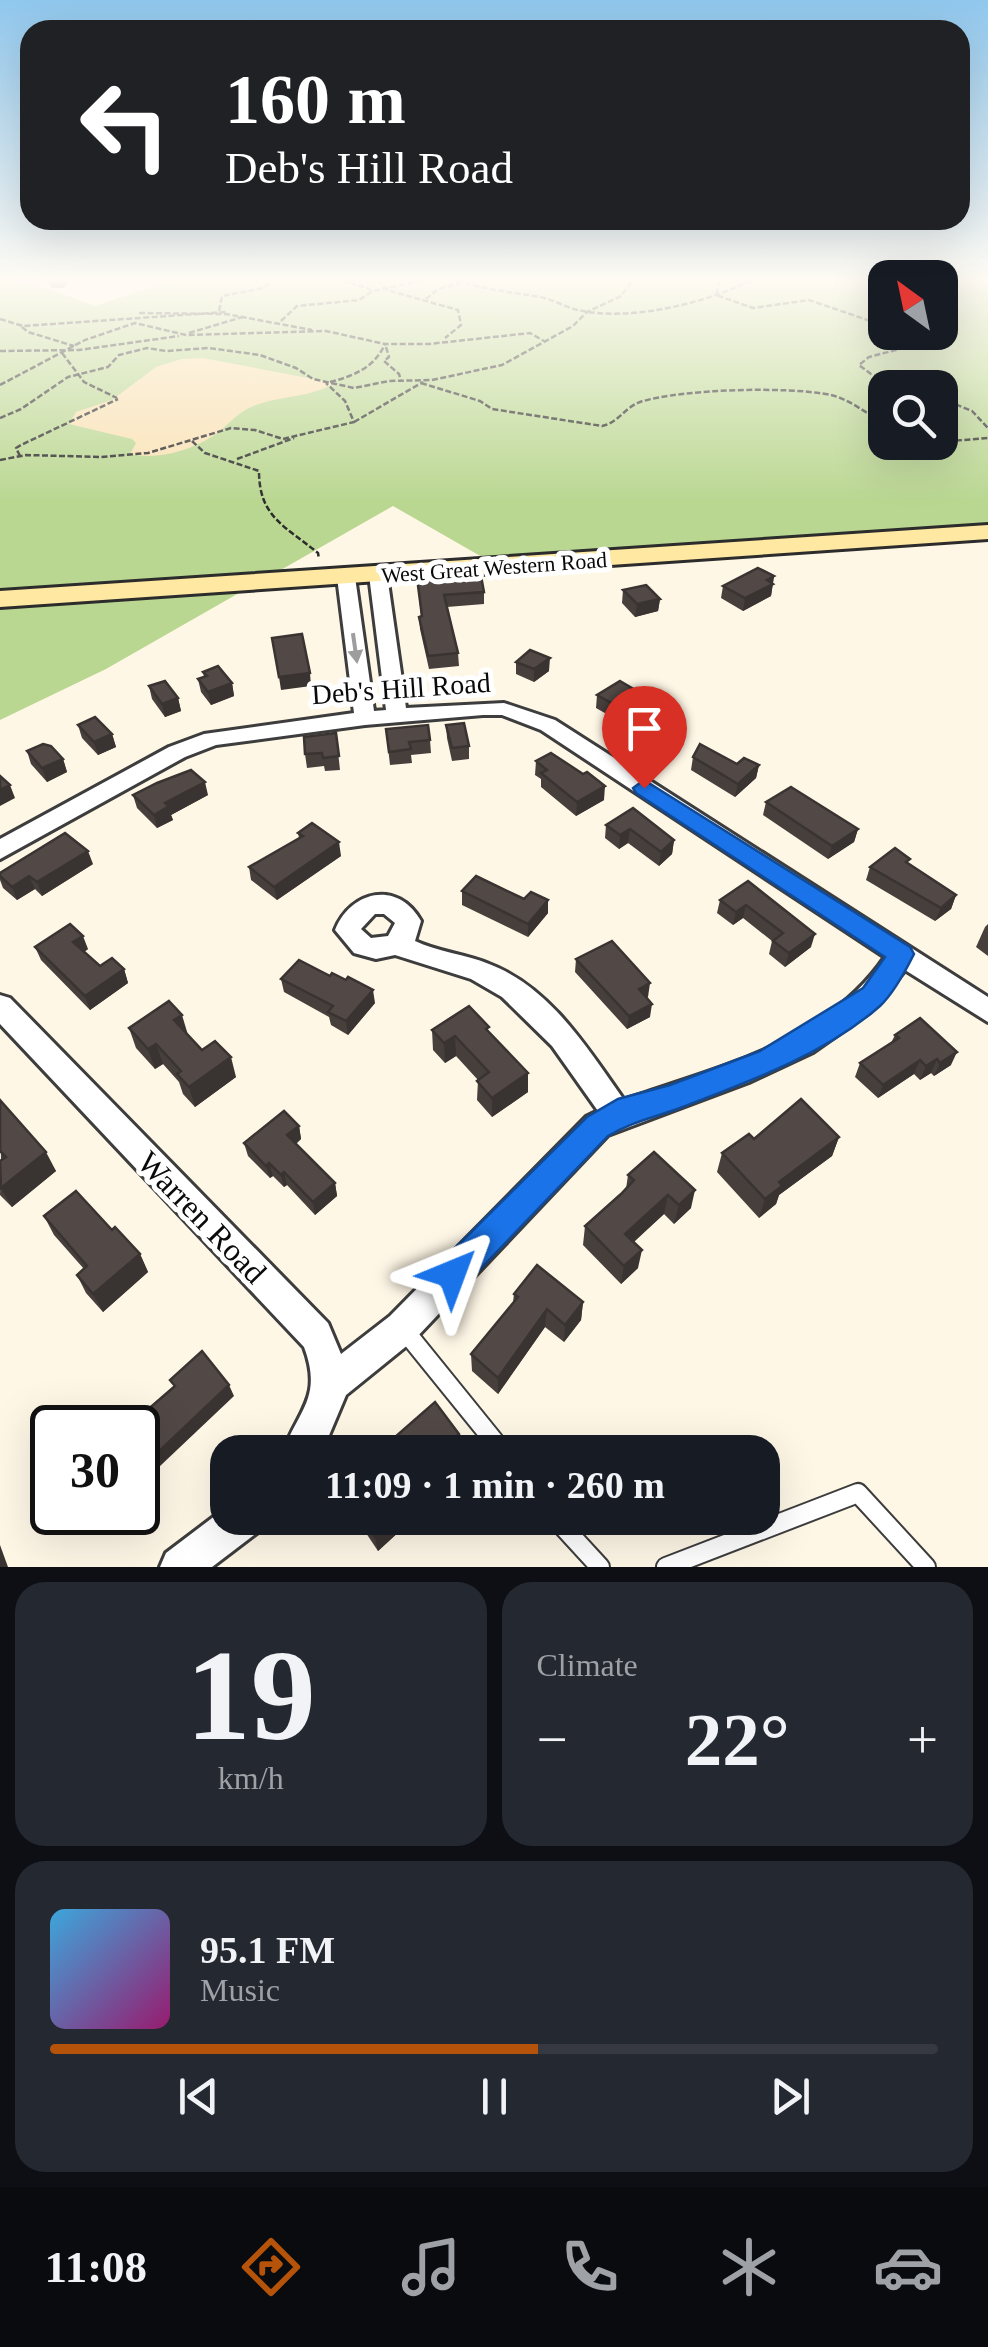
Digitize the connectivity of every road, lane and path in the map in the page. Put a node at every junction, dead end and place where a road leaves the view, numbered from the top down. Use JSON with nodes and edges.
{"nodes":[{"id":1,"x":60,"y":353,"type":"edge"},
{"id":2,"x":65,"y":353,"type":"edge"},
{"id":3,"x":125,"y":353,"type":"edge"},
{"id":4,"x":239,"y":353,"type":"edge"},
{"id":5,"x":382,"y":353,"type":"edge"},
{"id":6,"x":390,"y":353,"type":"edge"},
{"id":7,"x":522,"y":353,"type":"edge"},
{"id":8,"x":883,"y":353,"type":"edge"},
{"id":9,"x":868,"y":372,"type":"edge"},
{"id":10,"x":76,"y":374,"type":"junction"},
{"id":11,"x":430,"y":380,"type":"junction"},
{"id":12,"x":400,"y":381,"type":"junction"},
{"id":13,"x":326,"y":382,"type":"junction"},
{"id":14,"x":421,"y":383,"type":"junction"},
{"id":15,"x":0,"y":385,"type":"edge"},
{"id":16,"x":958,"y":405,"type":"edge"},
{"id":17,"x":868,"y":414,"type":"edge"},
{"id":18,"x":0,"y":418,"type":"edge"},
{"id":19,"x":354,"y":422,"type":"junction"},
{"id":20,"x":988,"y":428,"type":"edge"},
{"id":21,"x":296,"y":436,"type":"junction"},
{"id":22,"x":988,"y":438,"type":"edge"},
{"id":23,"x":958,"y":440,"type":"edge"},
{"id":24,"x":192,"y":441,"type":"junction"},
{"id":25,"x":20,"y":456,"type":"junction"},
{"id":26,"x":0,"y":460,"type":"edge"},
{"id":27,"x":232,"y":460,"type":"junction"},
{"id":28,"x":988,"y":532,"type":"edge"},
{"id":29,"x":378,"y":575,"type":"junction"},
{"id":30,"x":346,"y":577,"type":"junction"},
{"id":31,"x":314,"y":579,"type":"junction"},
{"id":32,"x":0,"y":599,"type":"edge"},
{"id":33,"x":397,"y":716,"type":"junction"},
{"id":34,"x":364,"y":718,"type":"junction"},
{"id":35,"x":0,"y":850,"type":"edge"},
{"id":36,"x":397,"y":943,"type":"dead end"},
{"id":37,"x":901,"y":954,"type":"junction"},
{"id":38,"x":0,"y":1006,"type":"edge"},
{"id":39,"x":988,"y":1011,"type":"edge"},
{"id":40,"x":617,"y":1114,"type":"junction"},
{"id":41,"x":402,"y":1328,"type":"junction"},
{"id":42,"x":330,"y":1385,"type":"junction"},
{"id":43,"x":312,"y":1435,"type":"edge"},
{"id":44,"x":489,"y":1435,"type":"edge"},
{"id":45,"x":222,"y":1535,"type":"edge"},
{"id":46,"x":571,"y":1535,"type":"edge"},
{"id":47,"x":180,"y":1567,"type":"edge"},
{"id":48,"x":600,"y":1567,"type":"edge"},
{"id":49,"x":666,"y":1567,"type":"edge"},
{"id":50,"x":926,"y":1567,"type":"edge"}],
"edges":[{"from":1,"to":15,"type":"path"},
{"from":2,"to":10,"type":"path"},
{"from":3,"to":10,"type":"path"},
{"from":4,"to":13,"type":"path"},
{"from":5,"to":13,"type":"path"},
{"from":6,"to":12,"type":"path"},
{"from":7,"to":11,"type":"path"},
{"from":8,"to":9,"type":"path"},
{"from":10,"to":18,"type":"path"},
{"from":10,"to":25,"type":"path"},
{"from":11,"to":12,"type":"path"},
{"from":11,"to":14,"type":"path"},
{"from":12,"to":13,"type":"path"},
{"from":13,"to":19,"type":"path"},
{"from":14,"to":17,"type":"path"},
{"from":14,"to":19,"type":"path"},
{"from":16,"to":20,"type":"path"},
{"from":19,"to":21,"type":"path"},
{"from":21,"to":24,"type":"path"},
{"from":21,"to":27,"type":"path"},
{"from":22,"to":23,"type":"path"},
{"from":24,"to":25,"type":"path"},
{"from":24,"to":27,"type":"path"},
{"from":25,"to":26,"type":"path"},
{"from":27,"to":31,"type":"path"},
{"from":28,"to":29,"type":"street","name":"West Great Western Road"},
{"from":29,"to":30,"type":"street","name":"West Great Western Road"},
{"from":29,"to":33,"type":"street"},
{"from":30,"to":31,"type":"street","name":"West Great Western Road"},
{"from":30,"to":34,"type":"street","one_way":true},
{"from":31,"to":32,"type":"street","name":"West Great Western Road"},
{"from":33,"to":34,"type":"street","name":"Deb's Hill Road"},
{"from":33,"to":37,"type":"street","name":"Deb's Hill Road"},
{"from":34,"to":35,"type":"street","name":"Deb's Hill Road"},
{"from":36,"to":40,"type":"street"},
{"from":37,"to":39,"type":"street","name":"Deb's Hill Road"},
{"from":37,"to":40,"type":"street"},
{"from":38,"to":42,"type":"street","name":"Warren Road"},
{"from":40,"to":41,"type":"street"},
{"from":41,"to":42,"type":"street"},
{"from":41,"to":44,"type":"lane"},
{"from":42,"to":43,"type":"street"},
{"from":45,"to":47,"type":"street"},
{"from":46,"to":48,"type":"lane"},
{"from":49,"to":50,"type":"lane"}]}
